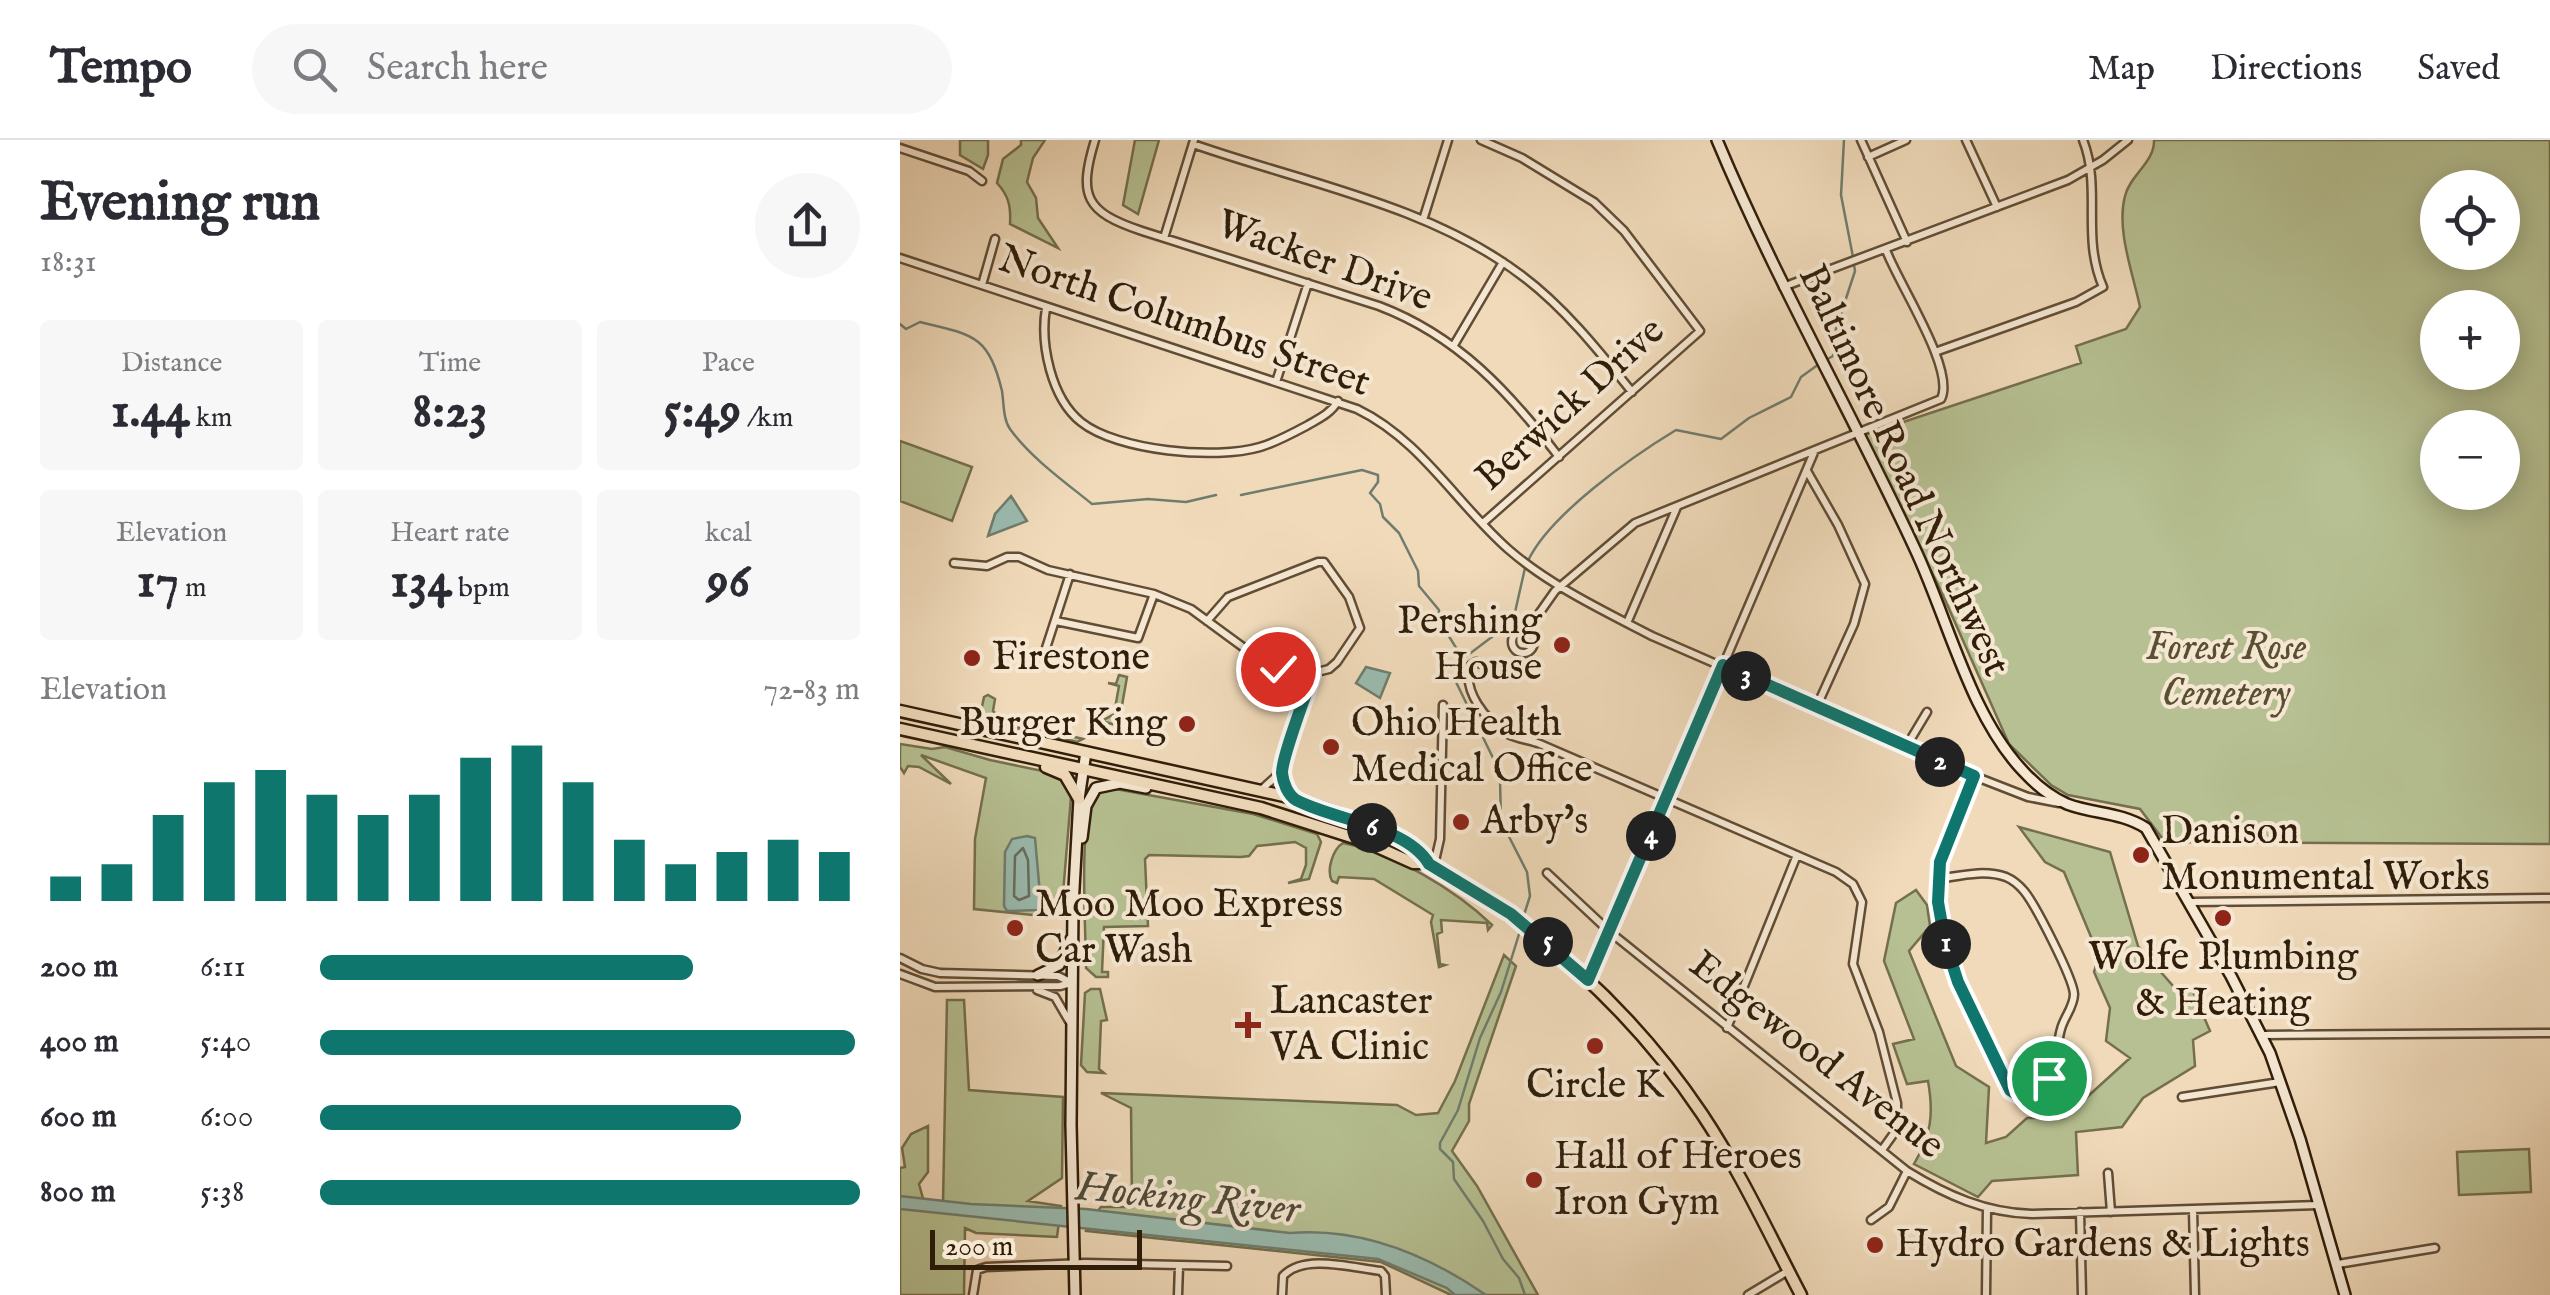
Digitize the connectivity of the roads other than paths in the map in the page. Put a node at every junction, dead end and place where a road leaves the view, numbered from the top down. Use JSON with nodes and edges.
{"nodes":[{"id":1,"x":1096,"y":140,"type":"edge"},
{"id":2,"x":1448,"y":140,"type":"edge"},
{"id":3,"x":1481,"y":140,"type":"edge"},
{"id":4,"x":1717,"y":140,"type":"edge"},
{"id":5,"x":1862,"y":140,"type":"edge"},
{"id":6,"x":1906,"y":140,"type":"edge"},
{"id":7,"x":1966,"y":140,"type":"edge"},
{"id":8,"x":2083,"y":140,"type":"edge"},
{"id":9,"x":2128,"y":140,"type":"edge"},
{"id":10,"x":1194,"y":142,"type":"edge"},
{"id":11,"x":900,"y":148,"type":"edge"},
{"id":12,"x":1868,"y":158,"type":"junction"},
{"id":13,"x":2092,"y":168,"type":"junction"},
{"id":14,"x":982,"y":180,"type":"dead end"},
{"id":15,"x":1997,"y":207,"type":"junction"},
{"id":16,"x":1422,"y":220,"type":"junction"},
{"id":17,"x":1164,"y":238,"type":"junction"},
{"id":18,"x":996,"y":239,"type":"dead end"},
{"id":19,"x":1906,"y":242,"type":"junction"},
{"id":20,"x":1886,"y":250,"type":"junction"},
{"id":21,"x":900,"y":258,"type":"edge"},
{"id":22,"x":1503,"y":262,"type":"junction"},
{"id":23,"x":1308,"y":283,"type":"junction"},
{"id":24,"x":982,"y":285,"type":"junction"},
{"id":25,"x":1782,"y":287,"type":"junction"},
{"id":26,"x":1046,"y":308,"type":"junction"},
{"id":27,"x":1454,"y":345,"type":"junction"},
{"id":28,"x":1935,"y":352,"type":"junction"},
{"id":29,"x":1276,"y":382,"type":"junction"},
{"id":30,"x":1632,"y":392,"type":"junction"},
{"id":31,"x":1338,"y":401,"type":"junction"},
{"id":32,"x":1856,"y":432,"type":"junction"},
{"id":33,"x":1816,"y":448,"type":"junction"},
{"id":34,"x":1559,"y":457,"type":"junction"},
{"id":35,"x":1806,"y":470,"type":"junction"},
{"id":36,"x":1677,"y":507,"type":"junction"},
{"id":37,"x":1482,"y":524,"type":"junction"},
{"id":38,"x":954,"y":562,"type":"dead end"},
{"id":39,"x":1070,"y":574,"type":"junction"},
{"id":40,"x":1562,"y":585,"type":"junction"},
{"id":41,"x":1154,"y":594,"type":"junction"},
{"id":42,"x":1207,"y":620,"type":"junction"},
{"id":43,"x":1056,"y":621,"type":"junction"},
{"id":44,"x":1628,"y":623,"type":"junction"},
{"id":45,"x":1526,"y":632,"type":"dead end"},
{"id":46,"x":1046,"y":648,"type":"dead end"},
{"id":47,"x":1484,"y":664,"type":"dead end"},
{"id":48,"x":1723,"y":665,"type":"junction"},
{"id":49,"x":1312,"y":675,"type":"junction"},
{"id":50,"x":1443,"y":705,"type":"dead end"},
{"id":51,"x":1816,"y":708,"type":"junction"},
{"id":52,"x":900,"y":712,"type":"edge"},
{"id":53,"x":1927,"y":712,"type":"dead end"},
{"id":54,"x":900,"y":729,"type":"edge"},
{"id":55,"x":1906,"y":747,"type":"junction"},
{"id":56,"x":999,"y":750,"type":"junction"},
{"id":57,"x":1086,"y":752,"type":"junction"},
{"id":58,"x":1083,"y":768,"type":"junction"},
{"id":59,"x":1282,"y":771,"type":"junction"},
{"id":60,"x":1974,"y":776,"type":"junction"},
{"id":61,"x":1260,"y":791,"type":"junction"},
{"id":62,"x":1196,"y":794,"type":"junction"},
{"id":63,"x":1078,"y":799,"type":"junction"},
{"id":64,"x":1294,"y":799,"type":"junction"},
{"id":65,"x":1667,"y":799,"type":"junction"},
{"id":66,"x":2068,"y":804,"type":"junction"},
{"id":67,"x":1076,"y":849,"type":"junction"},
{"id":68,"x":1797,"y":855,"type":"junction"},
{"id":69,"x":1431,"y":865,"type":"junction"},
{"id":70,"x":1547,"y":873,"type":"dead end"},
{"id":71,"x":1938,"y":878,"type":"junction"},
{"id":72,"x":2550,"y":898,"type":"edge"},
{"id":73,"x":2190,"y":902,"type":"junction"},
{"id":74,"x":1610,"y":932,"type":"junction"},
{"id":75,"x":1072,"y":936,"type":"junction"},
{"id":76,"x":900,"y":958,"type":"edge"},
{"id":77,"x":900,"y":974,"type":"edge"},
{"id":78,"x":1038,"y":975,"type":"junction"},
{"id":79,"x":1588,"y":980,"type":"junction"},
{"id":80,"x":1072,"y":983,"type":"junction"},
{"id":81,"x":1022,"y":987,"type":"junction"},
{"id":82,"x":1072,"y":1026,"type":"junction"},
{"id":83,"x":1727,"y":1028,"type":"junction"},
{"id":84,"x":2550,"y":1033,"type":"edge"},
{"id":85,"x":2262,"y":1035,"type":"junction"},
{"id":86,"x":2282,"y":1082,"type":"junction"},
{"id":87,"x":2182,"y":1097,"type":"dead end"},
{"id":88,"x":1882,"y":1150,"type":"junction"},
{"id":89,"x":1907,"y":1171,"type":"junction"},
{"id":90,"x":2108,"y":1173,"type":"dead end"},
{"id":91,"x":2320,"y":1206,"type":"junction"},
{"id":92,"x":1988,"y":1208,"type":"junction"},
{"id":93,"x":2193,"y":1209,"type":"junction"},
{"id":94,"x":2080,"y":1212,"type":"junction"},
{"id":95,"x":2111,"y":1212,"type":"junction"},
{"id":96,"x":1871,"y":1220,"type":"dead end"},
{"id":97,"x":2435,"y":1248,"type":"dead end"},
{"id":98,"x":1076,"y":1264,"type":"junction"},
{"id":99,"x":2338,"y":1264,"type":"junction"},
{"id":100,"x":1178,"y":1266,"type":"junction"},
{"id":101,"x":1227,"y":1266,"type":"dead end"},
{"id":102,"x":1788,"y":1271,"type":"junction"},
{"id":103,"x":973,"y":1295,"type":"edge"},
{"id":104,"x":1075,"y":1295,"type":"edge"},
{"id":105,"x":1178,"y":1295,"type":"edge"},
{"id":106,"x":1282,"y":1295,"type":"edge"},
{"id":107,"x":1386,"y":1295,"type":"edge"},
{"id":108,"x":1748,"y":1295,"type":"edge"},
{"id":109,"x":1801,"y":1295,"type":"edge"},
{"id":110,"x":1986,"y":1295,"type":"edge"},
{"id":111,"x":2082,"y":1295,"type":"edge"},
{"id":112,"x":2194,"y":1295,"type":"edge"},
{"id":113,"x":2345,"y":1295,"type":"edge"}],
"edges":[{"from":1,"to":17,"type":"street","name":"Wacker Drive"},
{"from":2,"to":16,"type":"street"},
{"from":3,"to":30,"type":"street","name":"Berwick Drive"},
{"from":4,"to":25,"type":"main road","name":"Baltimore Road Northwest"},
{"from":5,"to":12,"type":"street"},
{"from":6,"to":12,"type":"street"},
{"from":7,"to":15,"type":"street"},
{"from":8,"to":13,"type":"street"},
{"from":9,"to":13,"type":"street"},
{"from":10,"to":16,"type":"street"},
{"from":10,"to":17,"type":"street"},
{"from":11,"to":14,"type":"street"},
{"from":12,"to":19,"type":"street"},
{"from":13,"to":15,"type":"street"},
{"from":13,"to":28,"type":"street"},
{"from":15,"to":19,"type":"street"},
{"from":16,"to":22,"type":"street"},
{"from":17,"to":23,"type":"street","name":"Wacker Drive"},
{"from":18,"to":24,"type":"street"},
{"from":19,"to":20,"type":"street"},
{"from":20,"to":25,"type":"street"},
{"from":20,"to":28,"type":"street"},
{"from":21,"to":24,"type":"street","name":"North Columbus Street"},
{"from":22,"to":27,"type":"street"},
{"from":22,"to":30,"type":"street"},
{"from":23,"to":27,"type":"street","name":"Wacker Drive"},
{"from":23,"to":29,"type":"street"},
{"from":24,"to":26,"type":"street","name":"North Columbus Street"},
{"from":25,"to":32,"type":"main road","name":"Baltimore Road Northwest"},
{"from":26,"to":29,"type":"street","name":"North Columbus Street"},
{"from":26,"to":31,"type":"street"},
{"from":27,"to":34,"type":"street","name":"Wacker Drive"},
{"from":28,"to":32,"type":"street"},
{"from":29,"to":31,"type":"street","name":"North Columbus Street"},
{"from":30,"to":34,"type":"street","name":"Berwick Drive"},
{"from":31,"to":37,"type":"street","name":"North Columbus Street"},
{"from":32,"to":33,"type":"street"},
{"from":32,"to":66,"type":"main road","name":"Baltimore Road Northwest"},
{"from":33,"to":35,"type":"street"},
{"from":33,"to":36,"type":"street"},
{"from":34,"to":37,"type":"street","name":"Berwick Drive"},
{"from":35,"to":48,"type":"street"},
{"from":35,"to":51,"type":"street"},
{"from":36,"to":40,"type":"street"},
{"from":36,"to":44,"type":"street"},
{"from":37,"to":40,"type":"street","name":"North Columbus Street"},
{"from":38,"to":39,"type":"street"},
{"from":39,"to":41,"type":"street"},
{"from":39,"to":43,"type":"street"},
{"from":40,"to":44,"type":"street","name":"North Columbus Street"},
{"from":40,"to":45,"type":"street"},
{"from":41,"to":42,"type":"street"},
{"from":41,"to":43,"type":"street"},
{"from":42,"to":49,"type":"street"},
{"from":42,"to":49,"type":"street"},
{"from":43,"to":46,"type":"street"},
{"from":44,"to":48,"type":"street","name":"North Columbus Street"},
{"from":47,"to":65,"type":"street"},
{"from":48,"to":51,"type":"street","name":"North Columbus Street"},
{"from":48,"to":65,"type":"street"},
{"from":49,"to":59,"type":"street"},
{"from":50,"to":69,"type":"street"},
{"from":51,"to":55,"type":"street","name":"North Columbus Street"},
{"from":52,"to":57,"type":"main road"},
{"from":53,"to":55,"type":"street"},
{"from":54,"to":56,"type":"main road"},
{"from":55,"to":60,"type":"street","name":"North Columbus Street"},
{"from":56,"to":58,"type":"main road"},
{"from":56,"to":63,"type":"main road"},
{"from":57,"to":58,"type":"main road"},
{"from":57,"to":61,"type":"main road"},
{"from":58,"to":62,"type":"main road"},
{"from":58,"to":63,"type":"main road"},
{"from":59,"to":61,"type":"street"},
{"from":59,"to":64,"type":"street"},
{"from":60,"to":66,"type":"street","name":"North Columbus Street"},
{"from":60,"to":71,"type":"street"},
{"from":61,"to":64,"type":"main road"},
{"from":62,"to":67,"type":"main road"},
{"from":62,"to":69,"type":"main road"},
{"from":63,"to":67,"type":"main road"},
{"from":64,"to":69,"type":"main road"},
{"from":65,"to":68,"type":"street"},
{"from":65,"to":74,"type":"street"},
{"from":66,"to":73,"type":"main road","name":"North Columbus Street"},
{"from":67,"to":75,"type":"main road"},
{"from":68,"to":83,"type":"street"},
{"from":68,"to":88,"type":"street"},
{"from":69,"to":79,"type":"main road"},
{"from":70,"to":74,"type":"street","name":"Edgewood Avenue"},
{"from":71,"to":71,"type":"street"},
{"from":72,"to":73,"type":"street"},
{"from":73,"to":85,"type":"main road","name":"North Columbus Street"},
{"from":74,"to":79,"type":"street"},
{"from":74,"to":83,"type":"street","name":"Edgewood Avenue"},
{"from":75,"to":78,"type":"main road"},
{"from":75,"to":80,"type":"main road"},
{"from":76,"to":78,"type":"street"},
{"from":77,"to":81,"type":"street"},
{"from":78,"to":80,"type":"street"},
{"from":79,"to":102,"type":"main road"},
{"from":80,"to":81,"type":"street"},
{"from":80,"to":82,"type":"main road"},
{"from":81,"to":82,"type":"street"},
{"from":82,"to":98,"type":"main road"},
{"from":83,"to":88,"type":"street","name":"Edgewood Avenue"},
{"from":84,"to":85,"type":"street"},
{"from":85,"to":86,"type":"main road","name":"North Columbus Street"},
{"from":86,"to":87,"type":"street"},
{"from":86,"to":91,"type":"main road","name":"North Columbus Street"},
{"from":88,"to":89,"type":"street","name":"Edgewood Avenue"},
{"from":89,"to":92,"type":"street","name":"Edgewood Avenue"},
{"from":89,"to":96,"type":"street"},
{"from":90,"to":95,"type":"street"},
{"from":91,"to":93,"type":"street","name":"Edgewood Avenue"},
{"from":91,"to":99,"type":"main road","name":"North Columbus Street"},
{"from":92,"to":94,"type":"street","name":"Edgewood Avenue"},
{"from":92,"to":110,"type":"street"},
{"from":93,"to":95,"type":"street","name":"Edgewood Avenue"},
{"from":93,"to":112,"type":"street"},
{"from":94,"to":95,"type":"street","name":"Edgewood Avenue"},
{"from":94,"to":111,"type":"street"},
{"from":97,"to":99,"type":"street"},
{"from":98,"to":100,"type":"street"},
{"from":98,"to":103,"type":"street"},
{"from":98,"to":104,"type":"main road"},
{"from":99,"to":113,"type":"main road","name":"North Columbus Street"},
{"from":100,"to":101,"type":"street"},
{"from":100,"to":105,"type":"street"},
{"from":102,"to":108,"type":"street"},
{"from":102,"to":109,"type":"main road"},
{"from":106,"to":107,"type":"street"}]}
